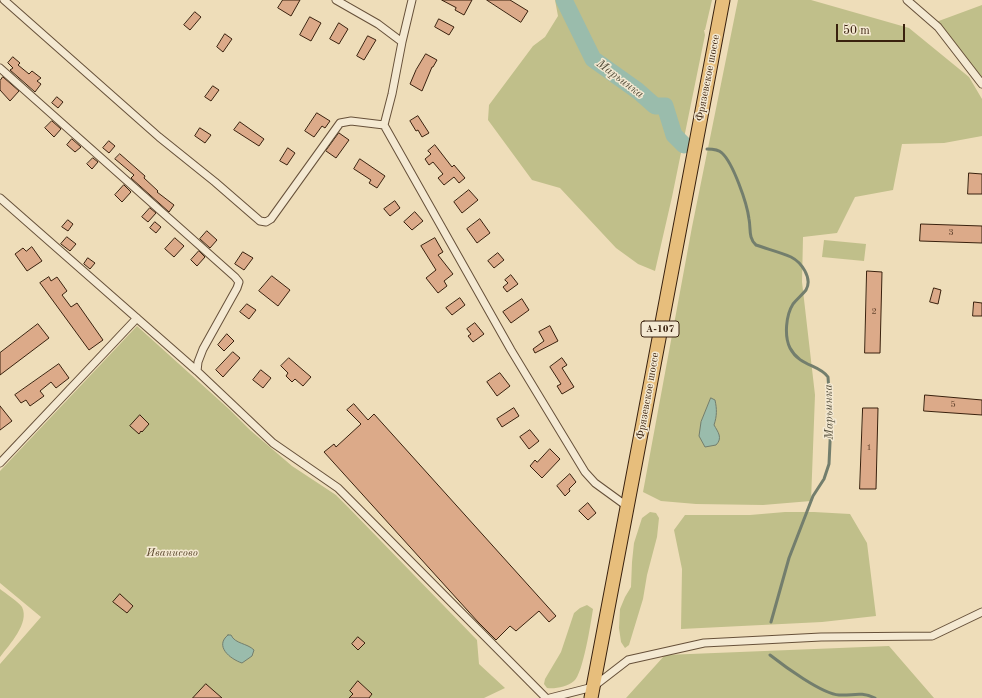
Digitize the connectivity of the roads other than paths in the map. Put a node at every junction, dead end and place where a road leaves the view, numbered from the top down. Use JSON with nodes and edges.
{"nodes":[{"id":1,"x":4,"y":0,"type":"edge"},
{"id":2,"x":336,"y":0,"type":"edge"},
{"id":3,"x":412,"y":0,"type":"edge"},
{"id":4,"x":722,"y":0,"type":"edge"},
{"id":5,"x":907,"y":0,"type":"edge"},
{"id":6,"x":402,"y":42,"type":"junction"},
{"id":7,"x":0,"y":68,"type":"edge"},
{"id":8,"x":982,"y":84,"type":"edge"},
{"id":9,"x":384,"y":125,"type":"junction"},
{"id":10,"x":0,"y":198,"type":"edge"},
{"id":11,"x":137,"y":318,"type":"junction"},
{"id":12,"x":197,"y":371,"type":"junction"},
{"id":13,"x":0,"y":463,"type":"edge"},
{"id":14,"x":628,"y":507,"type":"junction"},
{"id":15,"x":982,"y":612,"type":"edge"},
{"id":16,"x":592,"y":693,"type":"edge"},
{"id":17,"x":546,"y":698,"type":"edge"},
{"id":18,"x":550,"y":698,"type":"edge"}],
"edges":[{"from":1,"to":9,"type":"street"},
{"from":2,"to":6,"type":"street"},
{"from":3,"to":6,"type":"street"},
{"from":4,"to":14,"type":"highway","name":"Фрязевское шоссе","number":"А-107"},
{"from":5,"to":8,"type":"street"},
{"from":6,"to":9,"type":"street"},
{"from":7,"to":12,"type":"street"},
{"from":9,"to":14,"type":"street"},
{"from":10,"to":11,"type":"street"},
{"from":11,"to":12,"type":"street"},
{"from":11,"to":13,"type":"street"},
{"from":12,"to":17,"type":"street"},
{"from":14,"to":16,"type":"highway","name":"Фрязевское шоссе","number":"А-107"},
{"from":15,"to":16,"type":"street"},
{"from":16,"to":18,"type":"street"}]}
